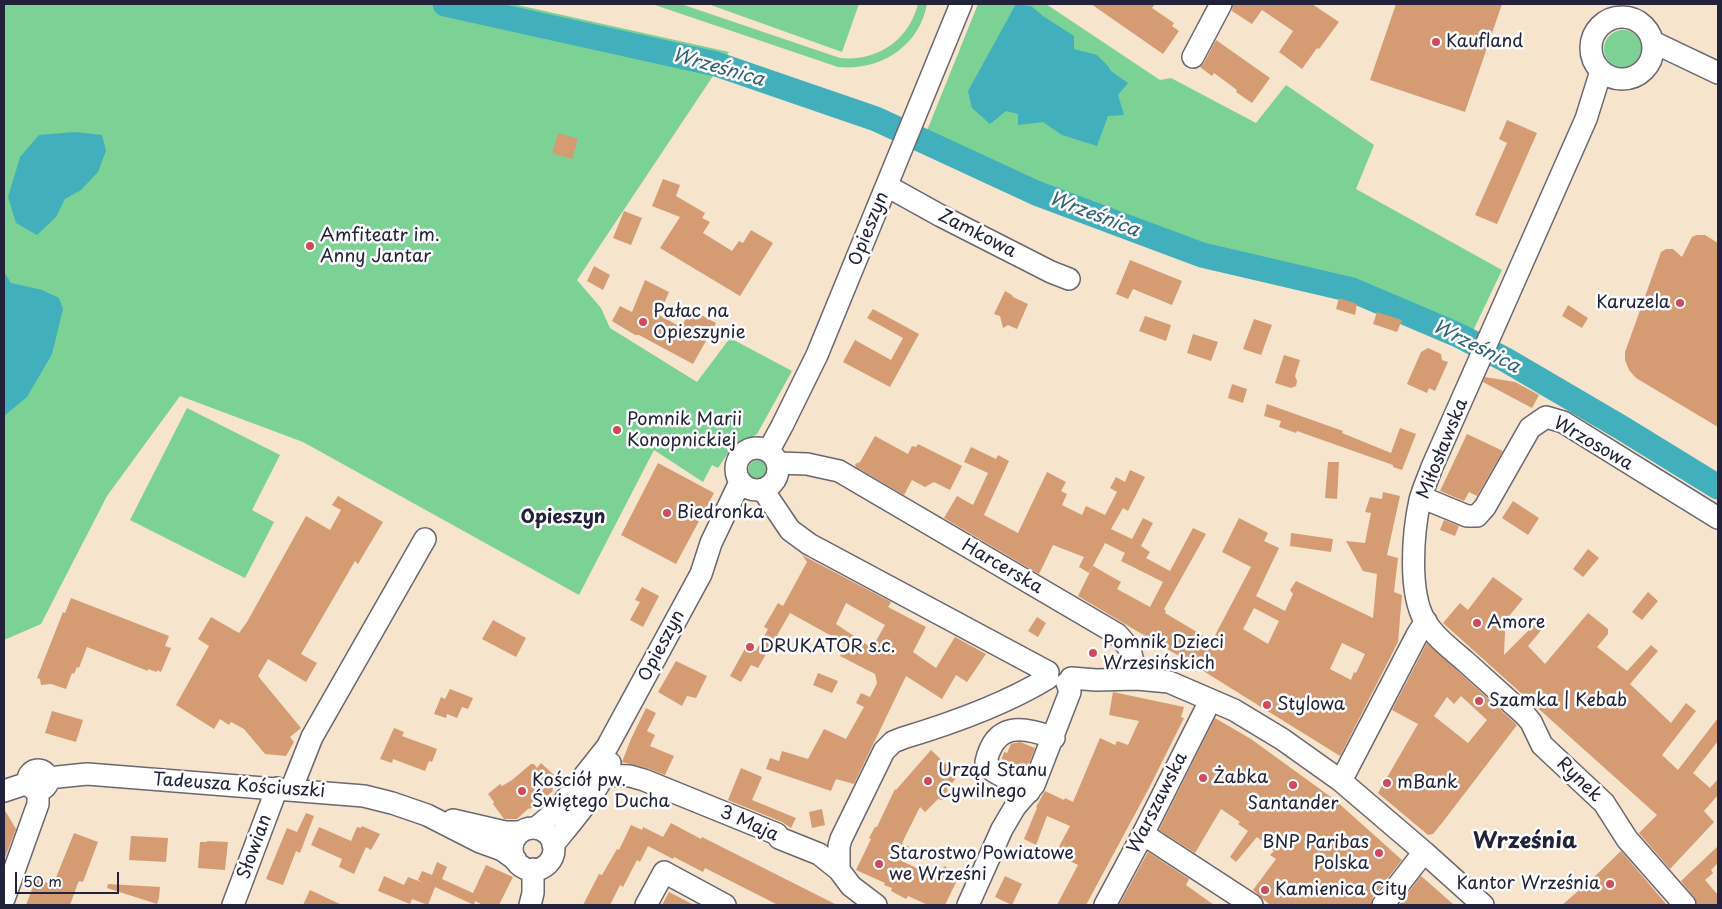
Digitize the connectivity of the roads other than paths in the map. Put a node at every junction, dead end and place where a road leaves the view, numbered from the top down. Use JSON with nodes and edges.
{"nodes":[{"id":1,"x":961,"y":4,"type":"edge"},
{"id":2,"x":1221,"y":4,"type":"edge"},
{"id":3,"x":1604,"y":4,"type":"edge"},
{"id":4,"x":1629,"y":11,"type":"edge"},
{"id":5,"x":1601,"y":26,"type":"junction"},
{"id":6,"x":1653,"y":42,"type":"junction"},
{"id":7,"x":1193,"y":57,"type":"dead end"},
{"id":8,"x":1697,"y":64,"type":"junction"},
{"id":9,"x":1645,"y":69,"type":"junction"},
{"id":10,"x":1718,"y":73,"type":"edge"},
{"id":11,"x":1610,"y":75,"type":"junction"},
{"id":12,"x":887,"y":186,"type":"junction"},
{"id":13,"x":1069,"y":279,"type":"dead end"},
{"id":14,"x":774,"y":457,"type":"junction"},
{"id":15,"x":753,"y":487,"type":"junction"},
{"id":16,"x":1421,"y":497,"type":"junction"},
{"id":17,"x":1718,"y":518,"type":"edge"},
{"id":18,"x":425,"y":539,"type":"dead end"},
{"id":19,"x":1426,"y":621,"type":"junction"},
{"id":20,"x":1058,"y":678,"type":"junction"},
{"id":21,"x":1137,"y":678,"type":"junction"},
{"id":22,"x":1210,"y":700,"type":"junction"},
{"id":23,"x":624,"y":717,"type":"junction"},
{"id":24,"x":1531,"y":722,"type":"joint"},
{"id":25,"x":1054,"y":738,"type":"junction"},
{"id":26,"x":605,"y":774,"type":"junction"},
{"id":27,"x":1341,"y":781,"type":"junction"},
{"id":28,"x":38,"y":784,"type":"junction"},
{"id":29,"x":284,"y":789,"type":"junction"},
{"id":30,"x":4,"y":792,"type":"edge"},
{"id":31,"x":1029,"y":792,"type":"junction"},
{"id":32,"x":427,"y":815,"type":"junction"},
{"id":33,"x":528,"y":830,"type":"junction"},
{"id":34,"x":1143,"y":834,"type":"junction"},
{"id":35,"x":554,"y":845,"type":"junction"},
{"id":36,"x":1432,"y":859,"type":"junction"},
{"id":37,"x":524,"y":865,"type":"junction"},
{"id":38,"x":839,"y":870,"type":"junction"},
{"id":39,"x":4,"y":899,"type":"edge"},
{"id":40,"x":1681,"y":904,"type":"edge"},
{"id":41,"x":233,"y":905,"type":"edge"},
{"id":42,"x":530,"y":905,"type":"edge"},
{"id":43,"x":646,"y":905,"type":"edge"},
{"id":44,"x":725,"y":905,"type":"edge"},
{"id":45,"x":876,"y":905,"type":"edge"},
{"id":46,"x":968,"y":905,"type":"edge"},
{"id":47,"x":1104,"y":905,"type":"edge"},
{"id":48,"x":1252,"y":905,"type":"edge"},
{"id":49,"x":1383,"y":905,"type":"edge"},
{"id":50,"x":1483,"y":905,"type":"edge"}],
"edges":[{"from":1,"to":12,"type":"street","name":"Opieszyn"},
{"from":2,"to":7,"type":"street"},
{"from":3,"to":5,"type":"street"},
{"from":4,"to":5,"type":"street"},
{"from":4,"to":6,"type":"street"},
{"from":5,"to":11,"type":"street"},
{"from":6,"to":8,"type":"street"},
{"from":6,"to":9,"type":"street"},
{"from":8,"to":9,"type":"street"},
{"from":8,"to":10,"type":"street"},
{"from":9,"to":11,"type":"street"},
{"from":11,"to":16,"type":"street","name":"Miłosławska"},
{"from":12,"to":13,"type":"street","name":"Zamkowa"},
{"from":12,"to":14,"type":"street","name":"Opieszyn"},
{"from":14,"to":15,"type":"street"},
{"from":14,"to":15,"type":"street"},
{"from":14,"to":21,"type":"street","name":"Harcerska"},
{"from":15,"to":20,"type":"street"},
{"from":15,"to":23,"type":"street","name":"Opieszyn"},
{"from":16,"to":17,"type":"street","name":"Wrzosowa"},
{"from":16,"to":19,"type":"street","name":"Miłosławska"},
{"from":18,"to":29,"type":"street","name":"Słowian"},
{"from":19,"to":24,"type":"street","name":"Miłosławska"},
{"from":19,"to":27,"type":"street"},
{"from":20,"to":21,"type":"street"},
{"from":20,"to":25,"type":"street"},
{"from":20,"to":38,"type":"street"},
{"from":21,"to":22,"type":"street"},
{"from":22,"to":27,"type":"street"},
{"from":22,"to":34,"type":"street","name":"Warszawska"},
{"from":23,"to":26,"type":"street","name":"Opieszyn"},
{"from":23,"to":33,"type":"street","name":"Opieszyn"},
{"from":24,"to":40,"type":"street","name":"Rynek"},
{"from":25,"to":31,"type":"street"},
{"from":25,"to":31,"type":"street"},
{"from":26,"to":35,"type":"street","name":"Opieszyn"},
{"from":26,"to":38,"type":"street","name":"3 Maja"},
{"from":27,"to":36,"type":"street"},
{"from":28,"to":29,"type":"street","name":"Tadeusza Kościuszki"},
{"from":28,"to":30,"type":"street","name":"Tadeusza Kościuszki"},
{"from":28,"to":39,"type":"street"},
{"from":29,"to":32,"type":"street","name":"Tadeusza Kościuszki"},
{"from":29,"to":41,"type":"street","name":"Słowian"},
{"from":31,"to":46,"type":"street"},
{"from":32,"to":33,"type":"street","name":"Tadeusza Kościuszki"},
{"from":32,"to":37,"type":"street","name":"Tadeusza Kościuszki"},
{"from":33,"to":35,"type":"street"},
{"from":33,"to":37,"type":"street"},
{"from":34,"to":47,"type":"street","name":"Warszawska"},
{"from":34,"to":48,"type":"street"},
{"from":35,"to":37,"type":"street"},
{"from":36,"to":49,"type":"street"},
{"from":36,"to":50,"type":"street"},
{"from":37,"to":42,"type":"street"},
{"from":38,"to":45,"type":"street","name":"3 Maja"},
{"from":43,"to":44,"type":"street"}]}
